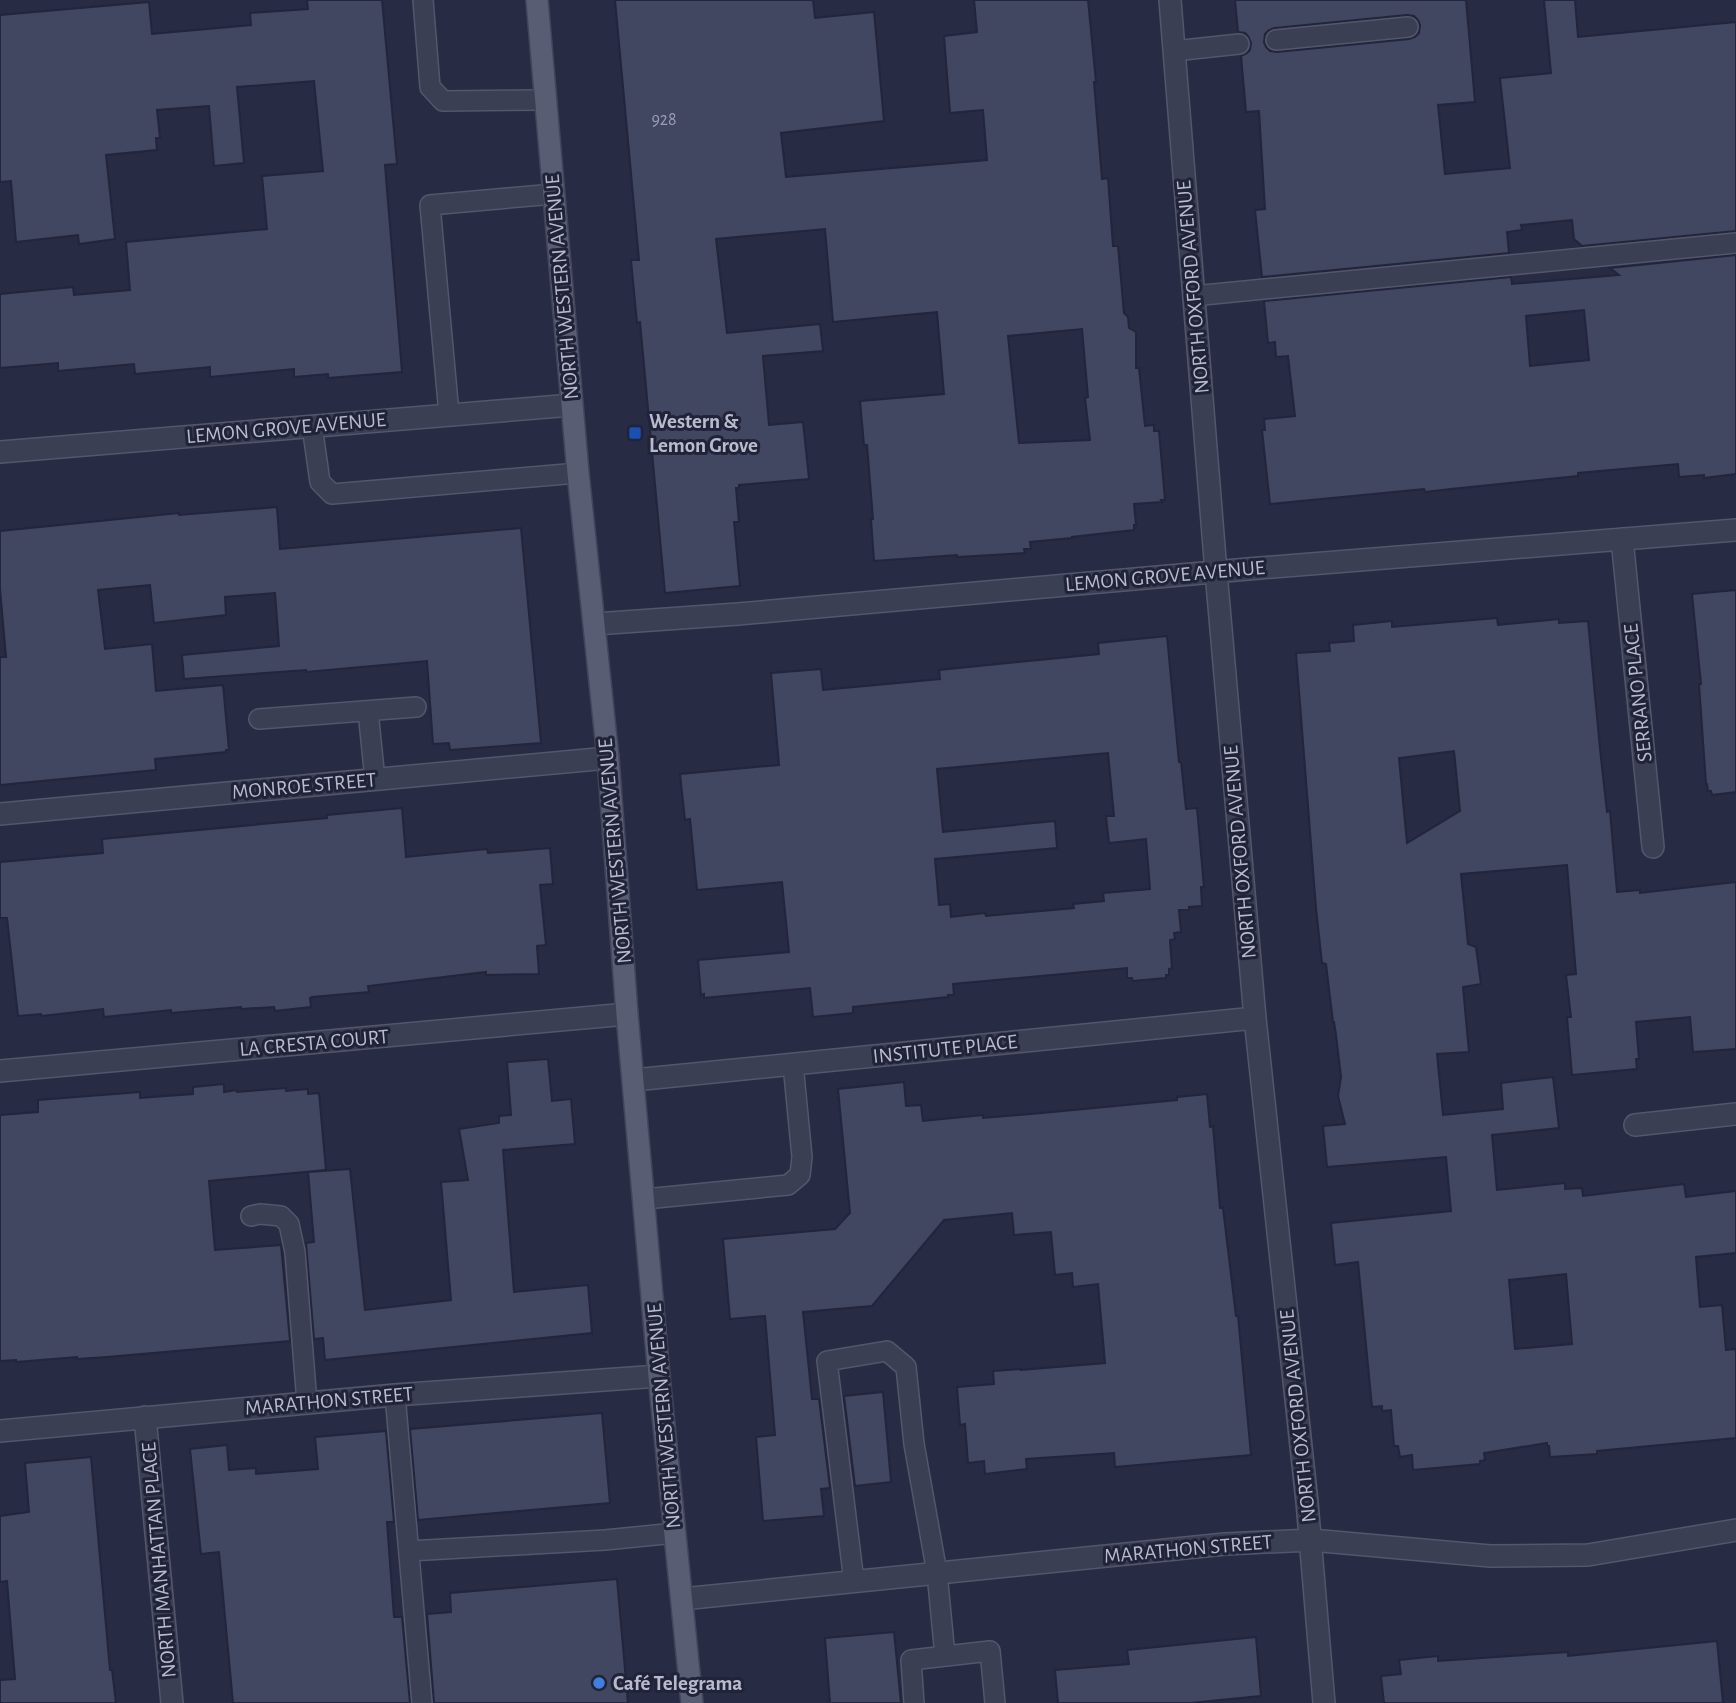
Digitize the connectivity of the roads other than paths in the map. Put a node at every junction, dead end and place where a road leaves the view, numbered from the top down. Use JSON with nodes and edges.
{"nodes":[{"id":1,"x":423,"y":0,"type":"edge"},
{"id":2,"x":537,"y":0,"type":"edge"},
{"id":3,"x":1170,"y":0,"type":"edge"},
{"id":4,"x":1408,"y":27,"type":"dead end"},
{"id":5,"x":1276,"y":40,"type":"dead end"},
{"id":6,"x":1239,"y":44,"type":"dead end"},
{"id":7,"x":1174,"y":51,"type":"junction"},
{"id":8,"x":546,"y":100,"type":"junction"},
{"id":9,"x":554,"y":194,"type":"junction"},
{"id":10,"x":1736,"y":243,"type":"edge"},
{"id":11,"x":1194,"y":296,"type":"junction"},
{"id":12,"x":572,"y":405,"type":"junction"},
{"id":13,"x":449,"y":414,"type":"junction"},
{"id":14,"x":312,"y":426,"type":"junction"},
{"id":15,"x":0,"y":452,"type":"edge"},
{"id":16,"x":578,"y":473,"type":"junction"},
{"id":17,"x":1736,"y":530,"type":"edge"},
{"id":18,"x":1622,"y":539,"type":"junction"},
{"id":19,"x":1216,"y":572,"type":"junction"},
{"id":20,"x":595,"y":624,"type":"junction"},
{"id":21,"x":416,"y":707,"type":"dead end"},
{"id":22,"x":368,"y":711,"type":"junction"},
{"id":23,"x":259,"y":719,"type":"dead end"},
{"id":24,"x":608,"y":758,"type":"junction"},
{"id":25,"x":375,"y":780,"type":"junction"},
{"id":26,"x":0,"y":814,"type":"edge"},
{"id":27,"x":1653,"y":847,"type":"dead end"},
{"id":28,"x":628,"y":1014,"type":"junction"},
{"id":29,"x":1255,"y":1018,"type":"junction"},
{"id":30,"x":793,"y":1064,"type":"junction"},
{"id":31,"x":0,"y":1071,"type":"edge"},
{"id":32,"x":634,"y":1080,"type":"junction"},
{"id":33,"x":1736,"y":1114,"type":"edge"},
{"id":34,"x":1635,"y":1125,"type":"dead end"},
{"id":35,"x":645,"y":1199,"type":"junction"},
{"id":36,"x":251,"y":1216,"type":"dead end"},
{"id":37,"x":659,"y":1376,"type":"junction"},
{"id":38,"x":395,"y":1395,"type":"junction"},
{"id":39,"x":307,"y":1403,"type":"junction"},
{"id":40,"x":145,"y":1417,"type":"junction"},
{"id":41,"x":0,"y":1431,"type":"edge"},
{"id":42,"x":1736,"y":1530,"type":"edge"},
{"id":43,"x":675,"y":1533,"type":"junction"},
{"id":44,"x":1311,"y":1540,"type":"junction"},
{"id":45,"x":409,"y":1551,"type":"junction"},
{"id":46,"x":937,"y":1573,"type":"junction"},
{"id":47,"x":854,"y":1581,"type":"junction"},
{"id":48,"x":682,"y":1599,"type":"junction"},
{"id":49,"x":945,"y":1656,"type":"junction"},
{"id":50,"x":172,"y":1703,"type":"edge"},
{"id":51,"x":422,"y":1703,"type":"edge"},
{"id":52,"x":692,"y":1703,"type":"edge"},
{"id":53,"x":914,"y":1703,"type":"edge"},
{"id":54,"x":995,"y":1703,"type":"edge"},
{"id":55,"x":1324,"y":1703,"type":"edge"}],
"edges":[{"from":1,"to":8,"type":"lane"},
{"from":2,"to":8,"type":"main road","name":"NORTH WESTERN AVENUE"},
{"from":3,"to":7,"type":"street","name":"NORTH OXFORD AVENUE"},
{"from":4,"to":5,"type":"lane"},
{"from":6,"to":7,"type":"lane"},
{"from":7,"to":11,"type":"street","name":"NORTH OXFORD AVENUE"},
{"from":8,"to":9,"type":"main road","name":"NORTH WESTERN AVENUE"},
{"from":9,"to":12,"type":"main road","name":"NORTH WESTERN AVENUE"},
{"from":9,"to":13,"type":"lane"},
{"from":10,"to":11,"type":"lane"},
{"from":11,"to":19,"type":"street","name":"NORTH OXFORD AVENUE"},
{"from":12,"to":13,"type":"street","name":"LEMON GROVE AVENUE"},
{"from":12,"to":16,"type":"main road","name":"NORTH WESTERN AVENUE"},
{"from":13,"to":14,"type":"street","name":"LEMON GROVE AVENUE"},
{"from":14,"to":15,"type":"street","name":"LEMON GROVE AVENUE"},
{"from":14,"to":16,"type":"lane"},
{"from":16,"to":20,"type":"main road","name":"NORTH WESTERN AVENUE"},
{"from":17,"to":18,"type":"street","name":"LEMON GROVE AVENUE"},
{"from":18,"to":19,"type":"street","name":"LEMON GROVE AVENUE"},
{"from":18,"to":27,"type":"street","name":"SERRANO PLACE"},
{"from":19,"to":20,"type":"street","name":"LEMON GROVE AVENUE"},
{"from":19,"to":29,"type":"street","name":"NORTH OXFORD AVENUE"},
{"from":20,"to":24,"type":"main road","name":"NORTH WESTERN AVENUE"},
{"from":21,"to":22,"type":"lane"},
{"from":22,"to":23,"type":"lane"},
{"from":22,"to":25,"type":"lane"},
{"from":24,"to":25,"type":"street","name":"MONROE STREET"},
{"from":24,"to":28,"type":"main road","name":"NORTH WESTERN AVENUE"},
{"from":25,"to":26,"type":"street","name":"MONROE STREET"},
{"from":28,"to":31,"type":"street","name":"LA CRESTA COURT"},
{"from":28,"to":32,"type":"main road","name":"NORTH WESTERN AVENUE"},
{"from":29,"to":30,"type":"street","name":"INSTITUTE PLACE"},
{"from":29,"to":44,"type":"street","name":"NORTH OXFORD AVENUE"},
{"from":30,"to":32,"type":"street","name":"INSTITUTE PLACE"},
{"from":30,"to":35,"type":"lane"},
{"from":32,"to":35,"type":"main road","name":"NORTH WESTERN AVENUE"},
{"from":33,"to":34,"type":"street"},
{"from":35,"to":37,"type":"main road","name":"NORTH WESTERN AVENUE"},
{"from":36,"to":39,"type":"lane"},
{"from":37,"to":38,"type":"street","name":"MARATHON STREET"},
{"from":37,"to":43,"type":"main road","name":"NORTH WESTERN AVENUE"},
{"from":38,"to":39,"type":"street","name":"MARATHON STREET"},
{"from":38,"to":45,"type":"lane"},
{"from":39,"to":40,"type":"street","name":"MARATHON STREET"},
{"from":40,"to":41,"type":"street","name":"MARATHON STREET"},
{"from":40,"to":50,"type":"street","name":"NORTH MANHATTAN PLACE"},
{"from":42,"to":44,"type":"street","name":"MARATHON STREET"},
{"from":43,"to":45,"type":"lane"},
{"from":43,"to":48,"type":"main road","name":"NORTH WESTERN AVENUE"},
{"from":44,"to":46,"type":"street","name":"MARATHON STREET"},
{"from":44,"to":55,"type":"street","name":"NORTH OXFORD AVENUE"},
{"from":45,"to":51,"type":"lane"},
{"from":46,"to":47,"type":"street","name":"MARATHON STREET"},
{"from":46,"to":47,"type":"lane"},
{"from":46,"to":49,"type":"lane"},
{"from":47,"to":48,"type":"street","name":"MARATHON STREET"},
{"from":48,"to":52,"type":"main road","name":"NORTH WESTERN AVENUE"},
{"from":49,"to":53,"type":"lane"},
{"from":49,"to":54,"type":"lane"}]}
